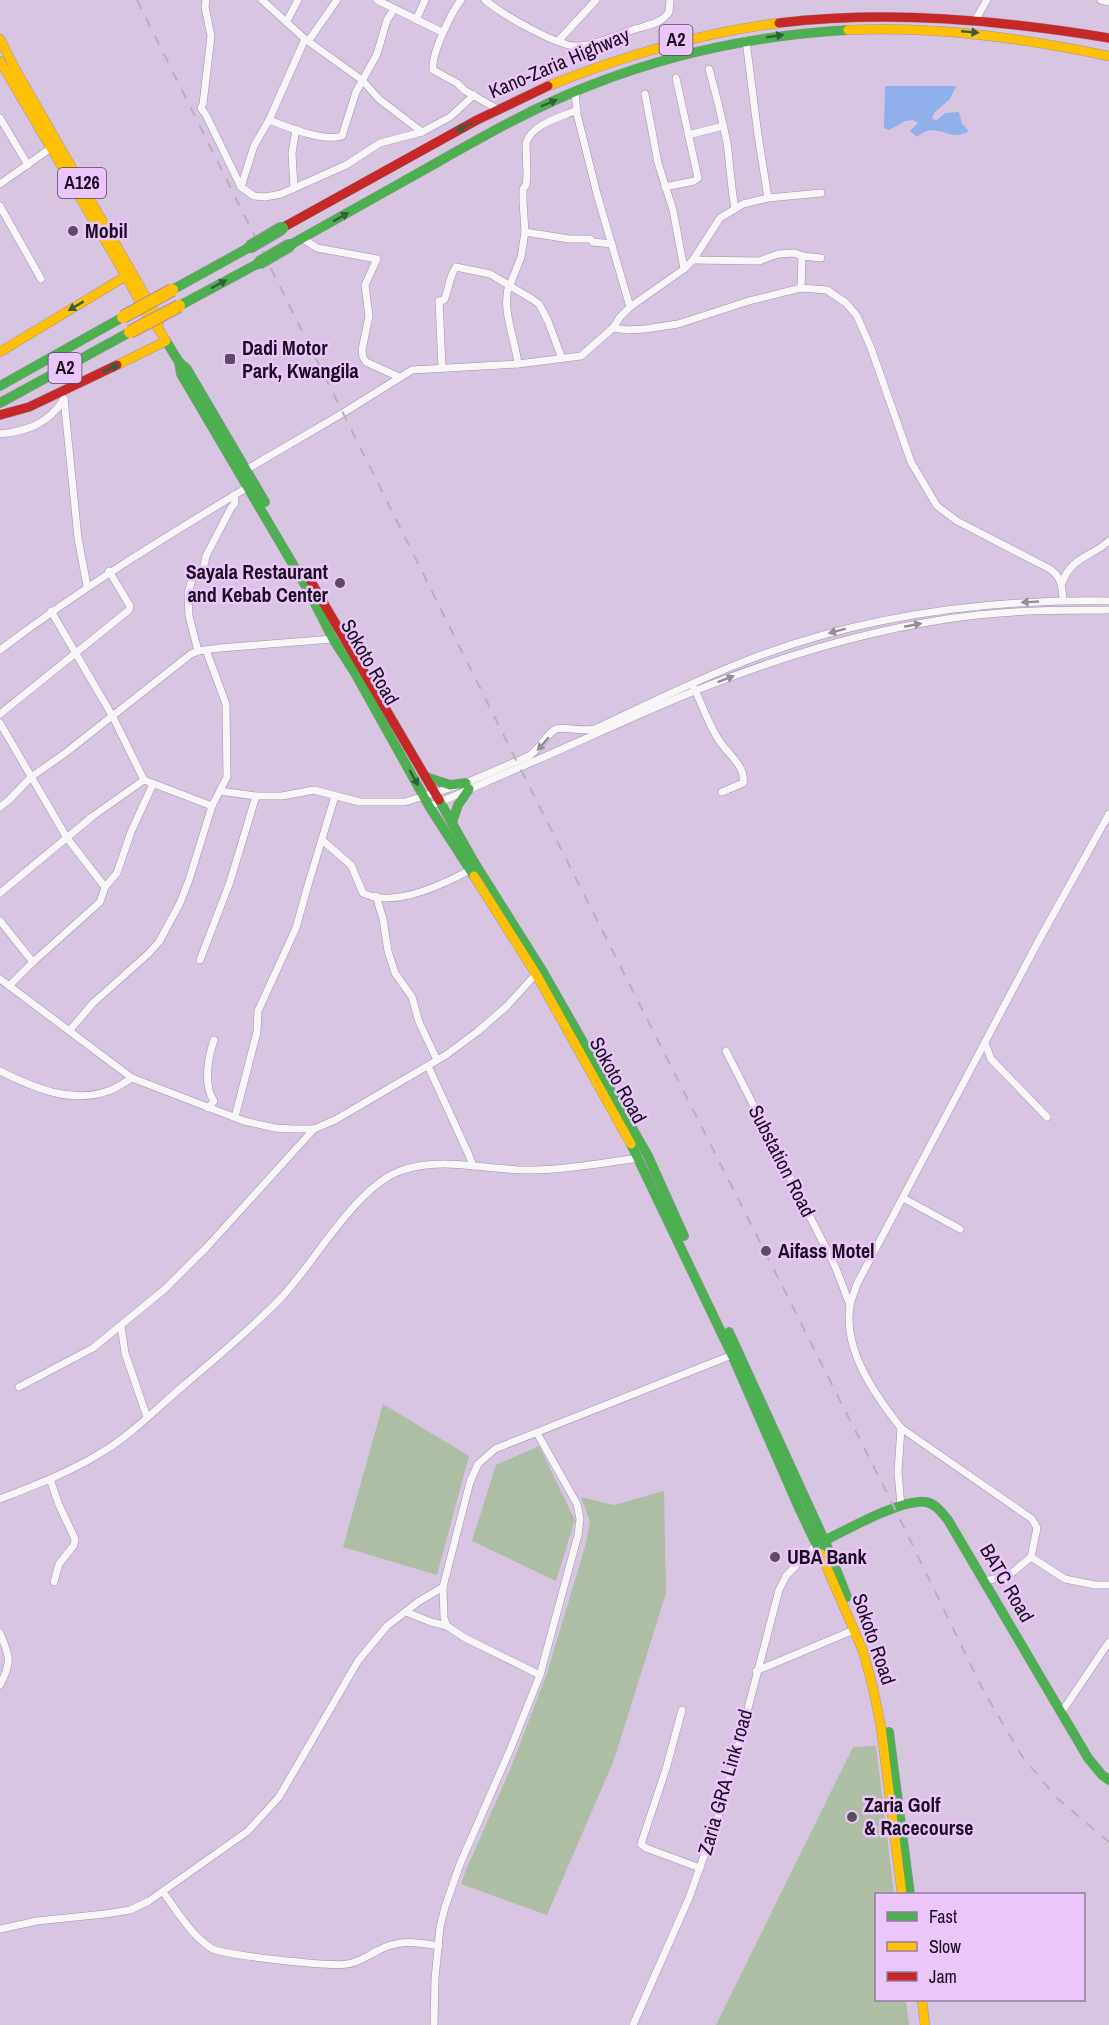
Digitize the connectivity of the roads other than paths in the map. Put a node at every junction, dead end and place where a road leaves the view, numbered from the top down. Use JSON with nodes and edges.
{"nodes":[{"id":1,"x":206,"y":0,"type":"edge"},
{"id":2,"x":262,"y":0,"type":"edge"},
{"id":3,"x":298,"y":0,"type":"edge"},
{"id":4,"x":337,"y":0,"type":"edge"},
{"id":5,"x":377,"y":0,"type":"edge"},
{"id":6,"x":425,"y":0,"type":"edge"},
{"id":7,"x":460,"y":0,"type":"edge"},
{"id":8,"x":485,"y":0,"type":"edge"},
{"id":9,"x":596,"y":0,"type":"edge"},
{"id":10,"x":670,"y":0,"type":"edge"},
{"id":11,"x":987,"y":0,"type":"edge"},
{"id":12,"x":1101,"y":0,"type":"edge"},
{"id":13,"x":1109,"y":2,"type":"edge"},
{"id":14,"x":394,"y":9,"type":"junction"},
{"id":15,"x":977,"y":17,"type":"junction"},
{"id":16,"x":416,"y":20,"type":"junction"},
{"id":17,"x":287,"y":21,"type":"junction"},
{"id":18,"x":442,"y":32,"type":"junction"},
{"id":19,"x":1109,"y":38,"type":"edge"},
{"id":20,"x":0,"y":39,"type":"edge"},
{"id":21,"x":307,"y":39,"type":"junction"},
{"id":22,"x":559,"y":40,"type":"junction"},
{"id":23,"x":746,"y":41,"type":"junction"},
{"id":24,"x":1109,"y":56,"type":"edge"},
{"id":25,"x":1,"y":68,"type":"edge"},
{"id":26,"x":709,"y":69,"type":"dead end"},
{"id":27,"x":676,"y":78,"type":"dead end"},
{"id":28,"x":362,"y":80,"type":"junction"},
{"id":29,"x":574,"y":92,"type":"junction"},
{"id":30,"x":645,"y":94,"type":"dead end"},
{"id":31,"x":474,"y":95,"type":"junction"},
{"id":32,"x":497,"y":109,"type":"junction"},
{"id":33,"x":577,"y":110,"type":"junction"},
{"id":34,"x":0,"y":118,"type":"edge"},
{"id":35,"x":269,"y":120,"type":"junction"},
{"id":36,"x":723,"y":126,"type":"junction"},
{"id":37,"x":296,"y":129,"type":"junction"},
{"id":38,"x":422,"y":132,"type":"junction"},
{"id":39,"x":688,"y":135,"type":"junction"},
{"id":40,"x":51,"y":148,"type":"junction"},
{"id":41,"x":28,"y":165,"type":"junction"},
{"id":42,"x":0,"y":184,"type":"edge"},
{"id":43,"x":241,"y":187,"type":"junction"},
{"id":44,"x":665,"y":187,"type":"junction"},
{"id":45,"x":294,"y":188,"type":"junction"},
{"id":46,"x":821,"y":193,"type":"dead end"},
{"id":47,"x":768,"y":198,"type":"junction"},
{"id":48,"x":0,"y":206,"type":"edge"},
{"id":49,"x":735,"y":209,"type":"junction"},
{"id":50,"x":525,"y":232,"type":"junction"},
{"id":51,"x":302,"y":238,"type":"junction"},
{"id":52,"x":612,"y":244,"type":"junction"},
{"id":53,"x":802,"y":256,"type":"junction"},
{"id":54,"x":821,"y":258,"type":"dead end"},
{"id":55,"x":693,"y":260,"type":"junction"},
{"id":56,"x":684,"y":269,"type":"junction"},
{"id":57,"x":126,"y":276,"type":"junction"},
{"id":58,"x":41,"y":279,"type":"dead end"},
{"id":59,"x":510,"y":285,"type":"junction"},
{"id":60,"x":801,"y":288,"type":"junction"},
{"id":61,"x":630,"y":307,"type":"junction"},
{"id":62,"x":158,"y":328,"type":"junction"},
{"id":63,"x":612,"y":328,"type":"junction"},
{"id":64,"x":166,"y":341,"type":"junction"},
{"id":65,"x":0,"y":352,"type":"edge"},
{"id":66,"x":561,"y":359,"type":"junction"},
{"id":67,"x":518,"y":364,"type":"junction"},
{"id":68,"x":442,"y":367,"type":"junction"},
{"id":69,"x":25,"y":371,"type":"junction"},
{"id":70,"x":399,"y":377,"type":"junction"},
{"id":71,"x":33,"y":385,"type":"junction"},
{"id":72,"x":0,"y":386,"type":"edge"},
{"id":73,"x":72,"y":387,"type":"junction"},
{"id":74,"x":64,"y":399,"type":"junction"},
{"id":75,"x":0,"y":403,"type":"edge"},
{"id":76,"x":0,"y":415,"type":"edge"},
{"id":77,"x":0,"y":434,"type":"edge"},
{"id":78,"x":243,"y":471,"type":"junction"},
{"id":79,"x":248,"y":487,"type":"junction"},
{"id":80,"x":234,"y":495,"type":"junction"},
{"id":81,"x":1109,"y":541,"type":"edge"},
{"id":82,"x":109,"y":572,"type":"junction"},
{"id":83,"x":1062,"y":583,"type":"junction"},
{"id":84,"x":87,"y":586,"type":"junction"},
{"id":85,"x":1063,"y":600,"type":"junction"},
{"id":86,"x":1098,"y":600,"type":"junction"},
{"id":87,"x":1109,"y":600,"type":"edge"},
{"id":88,"x":1098,"y":610,"type":"junction"},
{"id":89,"x":1109,"y":610,"type":"edge"},
{"id":90,"x":51,"y":611,"type":"junction"},
{"id":91,"x":333,"y":639,"type":"junction"},
{"id":92,"x":0,"y":650,"type":"edge"},
{"id":93,"x":202,"y":651,"type":"junction"},
{"id":94,"x":76,"y":654,"type":"junction"},
{"id":95,"x":692,"y":682,"type":"junction"},
{"id":96,"x":696,"y":691,"type":"junction"},
{"id":97,"x":0,"y":714,"type":"edge"},
{"id":98,"x":113,"y":717,"type":"junction"},
{"id":99,"x":0,"y":723,"type":"edge"},
{"id":100,"x":31,"y":777,"type":"junction"},
{"id":101,"x":426,"y":777,"type":"junction"},
{"id":102,"x":144,"y":780,"type":"junction"},
{"id":103,"x":153,"y":784,"type":"junction"},
{"id":104,"x":467,"y":786,"type":"junction"},
{"id":105,"x":220,"y":791,"type":"junction"},
{"id":106,"x":722,"y":792,"type":"dead end"},
{"id":107,"x":256,"y":796,"type":"junction"},
{"id":108,"x":336,"y":796,"type":"junction"},
{"id":109,"x":432,"y":800,"type":"junction"},
{"id":110,"x":212,"y":806,"type":"junction"},
{"id":111,"x":0,"y":807,"type":"edge"},
{"id":112,"x":1109,"y":814,"type":"edge"},
{"id":113,"x":452,"y":823,"type":"junction"},
{"id":114,"x":66,"y":838,"type":"junction"},
{"id":115,"x":322,"y":840,"type":"junction"},
{"id":116,"x":470,"y":870,"type":"junction"},
{"id":117,"x":105,"y":887,"type":"junction"},
{"id":118,"x":0,"y":893,"type":"edge"},
{"id":119,"x":376,"y":897,"type":"junction"},
{"id":120,"x":0,"y":921,"type":"edge"},
{"id":121,"x":200,"y":960,"type":"dead end"},
{"id":122,"x":33,"y":962,"type":"junction"},
{"id":123,"x":536,"y":974,"type":"junction"},
{"id":124,"x":0,"y":979,"type":"edge"},
{"id":125,"x":9,"y":986,"type":"junction"},
{"id":126,"x":70,"y":1030,"type":"junction"},
{"id":127,"x":214,"y":1040,"type":"dead end"},
{"id":128,"x":985,"y":1043,"type":"junction"},
{"id":129,"x":726,"y":1051,"type":"dead end"},
{"id":130,"x":991,"y":1059,"type":"junction"},
{"id":131,"x":437,"y":1060,"type":"junction"},
{"id":132,"x":975,"y":1063,"type":"junction"},
{"id":133,"x":428,"y":1066,"type":"junction"},
{"id":134,"x":0,"y":1071,"type":"edge"},
{"id":135,"x":132,"y":1078,"type":"junction"},
{"id":136,"x":208,"y":1108,"type":"junction"},
{"id":137,"x":235,"y":1117,"type":"junction"},
{"id":138,"x":1047,"y":1117,"type":"dead end"},
{"id":139,"x":314,"y":1129,"type":"junction"},
{"id":140,"x":639,"y":1158,"type":"junction"},
{"id":141,"x":473,"y":1166,"type":"junction"},
{"id":142,"x":903,"y":1198,"type":"junction"},
{"id":143,"x":960,"y":1229,"type":"dead end"},
{"id":144,"x":850,"y":1305,"type":"junction"},
{"id":145,"x":121,"y":1326,"type":"junction"},
{"id":146,"x":732,"y":1355,"type":"junction"},
{"id":147,"x":20,"y":1387,"type":"dead end"},
{"id":148,"x":147,"y":1417,"type":"junction"},
{"id":149,"x":901,"y":1428,"type":"junction"},
{"id":150,"x":537,"y":1433,"type":"junction"},
{"id":151,"x":778,"y":1449,"type":"junction"},
{"id":152,"x":50,"y":1479,"type":"junction"},
{"id":153,"x":0,"y":1499,"type":"edge"},
{"id":154,"x":901,"y":1506,"type":"junction"},
{"id":155,"x":821,"y":1543,"type":"junction"},
{"id":156,"x":1031,"y":1557,"type":"junction"},
{"id":157,"x":984,"y":1581,"type":"junction"},
{"id":158,"x":54,"y":1582,"type":"dead end"},
{"id":159,"x":1109,"y":1585,"type":"edge"},
{"id":160,"x":443,"y":1587,"type":"junction"},
{"id":161,"x":406,"y":1612,"type":"junction"},
{"id":162,"x":447,"y":1626,"type":"junction"},
{"id":163,"x":854,"y":1630,"type":"junction"},
{"id":164,"x":0,"y":1633,"type":"edge"},
{"id":165,"x":1109,"y":1642,"type":"edge"},
{"id":166,"x":756,"y":1671,"type":"junction"},
{"id":167,"x":540,"y":1675,"type":"junction"},
{"id":168,"x":0,"y":1685,"type":"edge"},
{"id":169,"x":682,"y":1710,"type":"dead end"},
{"id":170,"x":1061,"y":1713,"type":"junction"},
{"id":171,"x":1109,"y":1780,"type":"edge"},
{"id":172,"x":700,"y":1868,"type":"junction"},
{"id":173,"x":163,"y":1892,"type":"junction"},
{"id":174,"x":902,"y":1893,"type":"edge"},
{"id":175,"x":910,"y":1893,"type":"edge"},
{"id":176,"x":0,"y":1929,"type":"edge"},
{"id":177,"x":439,"y":1946,"type":"junction"},
{"id":178,"x":915,"y":2001,"type":"edge"},
{"id":179,"x":922,"y":2001,"type":"edge"},
{"id":180,"x":434,"y":2025,"type":"edge"},
{"id":181,"x":633,"y":2025,"type":"edge"},
{"id":182,"x":919,"y":2025,"type":"edge"},
{"id":183,"x":926,"y":2025,"type":"edge"}],
"edges":[{"from":1,"to":43,"type":"street"},
{"from":2,"to":17,"type":"street"},
{"from":3,"to":17,"type":"street"},
{"from":4,"to":21,"type":"street"},
{"from":5,"to":14,"type":"street"},
{"from":6,"to":16,"type":"street"},
{"from":7,"to":18,"type":"street"},
{"from":8,"to":22,"type":"street"},
{"from":9,"to":22,"type":"street"},
{"from":10,"to":22,"type":"street"},
{"from":11,"to":15,"type":"street"},
{"from":12,"to":13,"type":"street"},
{"from":14,"to":16,"type":"street"},
{"from":14,"to":28,"type":"street"},
{"from":15,"to":19,"type":"main road","name":"Kano-Zaria Highway","number":"A2"},
{"from":15,"to":32,"type":"main road","name":"Kano-Zaria Highway","number":"A2"},
{"from":16,"to":18,"type":"street"},
{"from":17,"to":21,"type":"street"},
{"from":18,"to":31,"type":"street"},
{"from":20,"to":62,"type":"main road","number":"A126"},
{"from":21,"to":28,"type":"street"},
{"from":21,"to":35,"type":"street"},
{"from":23,"to":24,"type":"main road","name":"Kano-Zaria Highway","number":"A2","one_way":true},
{"from":23,"to":29,"type":"main road","name":"Kano-Zaria Highway","number":"A2"},
{"from":23,"to":47,"type":"street"},
{"from":25,"to":40,"type":"main road","number":"A126"},
{"from":26,"to":36,"type":"street"},
{"from":27,"to":39,"type":"street"},
{"from":28,"to":37,"type":"street"},
{"from":28,"to":38,"type":"street"},
{"from":29,"to":33,"type":"street"},
{"from":51,"to":29,"type":"main road","name":"Kano-Zaria Highway","number":"A2","one_way":true},
{"from":30,"to":44,"type":"street"},
{"from":31,"to":32,"type":"street"},
{"from":31,"to":38,"type":"street"},
{"from":32,"to":69,"type":"main road","name":"Kano-Zaria Highway","number":"A2","one_way":true,"bridge":true},
{"from":33,"to":50,"type":"street"},
{"from":33,"to":52,"type":"street"},
{"from":34,"to":41,"type":"street"},
{"from":35,"to":37,"type":"street"},
{"from":35,"to":43,"type":"street"},
{"from":36,"to":39,"type":"street"},
{"from":36,"to":49,"type":"street"},
{"from":37,"to":45,"type":"street"},
{"from":38,"to":45,"type":"street"},
{"from":39,"to":44,"type":"street"},
{"from":40,"to":41,"type":"street"},
{"from":40,"to":57,"type":"main road","number":"A126"},
{"from":41,"to":42,"type":"street"},
{"from":43,"to":45,"type":"street"},
{"from":44,"to":56,"type":"street"},
{"from":46,"to":47,"type":"street"},
{"from":47,"to":49,"type":"street"},
{"from":48,"to":58,"type":"street"},
{"from":49,"to":55,"type":"street"},
{"from":50,"to":52,"type":"street"},
{"from":50,"to":59,"type":"street"},
{"from":51,"to":70,"type":"street"},
{"from":71,"to":51,"type":"main road","name":"Kano-Zaria Highway","number":"A2","one_way":true,"bridge":true},
{"from":52,"to":61,"type":"street"},
{"from":53,"to":54,"type":"street"},
{"from":53,"to":55,"type":"street"},
{"from":53,"to":60,"type":"street"},
{"from":55,"to":56,"type":"street"},
{"from":56,"to":61,"type":"street"},
{"from":57,"to":62,"type":"main road","number":"A126"},
{"from":57,"to":65,"type":"main road","one_way":true},
{"from":59,"to":66,"type":"street"},
{"from":59,"to":67,"type":"street"},
{"from":59,"to":68,"type":"street"},
{"from":60,"to":63,"type":"street"},
{"from":60,"to":83,"type":"street"},
{"from":61,"to":63,"type":"street"},
{"from":62,"to":64,"type":"main road","number":"A126"},
{"from":63,"to":66,"type":"street"},
{"from":73,"to":64,"type":"main road","one_way":true},
{"from":64,"to":78,"type":"main road","name":"Sokoto Road"},
{"from":66,"to":67,"type":"street"},
{"from":67,"to":68,"type":"street"},
{"from":68,"to":70,"type":"street"},
{"from":69,"to":71,"type":"main road"},
{"from":69,"to":72,"type":"main road","number":"A2"},
{"from":70,"to":78,"type":"street"},
{"from":71,"to":75,"type":"main road","number":"A2"},
{"from":73,"to":74,"type":"street"},
{"from":73,"to":76,"type":"main road"},
{"from":74,"to":77,"type":"street"},
{"from":74,"to":84,"type":"street"},
{"from":78,"to":79,"type":"main road","name":"Sokoto Road"},
{"from":78,"to":101,"type":"main road"},
{"from":79,"to":80,"type":"street"},
{"from":79,"to":91,"type":"main road","name":"Sokoto Road"},
{"from":80,"to":82,"type":"street"},
{"from":80,"to":93,"type":"street"},
{"from":81,"to":83,"type":"street"},
{"from":82,"to":84,"type":"street"},
{"from":82,"to":94,"type":"street"},
{"from":83,"to":85,"type":"street"},
{"from":84,"to":90,"type":"street"},
{"from":85,"to":86,"type":"street"},
{"from":85,"to":95,"type":"street","one_way":true},
{"from":86,"to":87,"type":"street"},
{"from":86,"to":88,"type":"street"},
{"from":88,"to":89,"type":"street"},
{"from":96,"to":88,"type":"street","one_way":true},
{"from":90,"to":92,"type":"street"},
{"from":90,"to":94,"type":"street"},
{"from":91,"to":93,"type":"street"},
{"from":91,"to":109,"type":"main road","name":"Sokoto Road","one_way":true},
{"from":93,"to":98,"type":"street"},
{"from":93,"to":105,"type":"street"},
{"from":94,"to":97,"type":"street"},
{"from":94,"to":98,"type":"street"},
{"from":95,"to":96,"type":"street"},
{"from":95,"to":104,"type":"street","one_way":true},
{"from":96,"to":104,"type":"street"},
{"from":96,"to":106,"type":"street"},
{"from":98,"to":100,"type":"street"},
{"from":98,"to":102,"type":"street"},
{"from":99,"to":100,"type":"street"},
{"from":100,"to":111,"type":"street"},
{"from":100,"to":114,"type":"street"},
{"from":101,"to":104,"type":"main road"},
{"from":101,"to":109,"type":"main road"},
{"from":102,"to":103,"type":"street"},
{"from":102,"to":114,"type":"street"},
{"from":103,"to":110,"type":"street"},
{"from":103,"to":117,"type":"street"},
{"from":104,"to":109,"type":"street"},
{"from":104,"to":113,"type":"main road"},
{"from":105,"to":107,"type":"street"},
{"from":105,"to":110,"type":"street"},
{"from":107,"to":108,"type":"street"},
{"from":107,"to":121,"type":"street"},
{"from":108,"to":109,"type":"street"},
{"from":108,"to":115,"type":"street"},
{"from":109,"to":113,"type":"main road","name":"Sokoto Road"},
{"from":109,"to":116,"type":"main road","name":"Sokoto Road"},
{"from":110,"to":126,"type":"street"},
{"from":112,"to":128,"type":"street"},
{"from":113,"to":151,"type":"main road","name":"Sokoto Road"},
{"from":114,"to":117,"type":"street"},
{"from":114,"to":118,"type":"street"},
{"from":115,"to":119,"type":"street"},
{"from":115,"to":137,"type":"street"},
{"from":116,"to":119,"type":"street"},
{"from":116,"to":123,"type":"main road","name":"Sokoto Road"},
{"from":117,"to":122,"type":"street"},
{"from":119,"to":131,"type":"street"},
{"from":120,"to":122,"type":"street"},
{"from":122,"to":125,"type":"street"},
{"from":123,"to":131,"type":"street"},
{"from":123,"to":140,"type":"main road","name":"Sokoto Road"},
{"from":124,"to":125,"type":"street"},
{"from":125,"to":126,"type":"street"},
{"from":126,"to":135,"type":"street"},
{"from":127,"to":136,"type":"street"},
{"from":128,"to":130,"type":"street"},
{"from":128,"to":132,"type":"street"},
{"from":129,"to":144,"type":"street","name":"Substation Road"},
{"from":130,"to":132,"type":"street"},
{"from":130,"to":138,"type":"street"},
{"from":131,"to":133,"type":"street"},
{"from":132,"to":142,"type":"street"},
{"from":133,"to":139,"type":"street"},
{"from":133,"to":141,"type":"street"},
{"from":134,"to":135,"type":"street"},
{"from":135,"to":136,"type":"street"},
{"from":136,"to":137,"type":"street"},
{"from":137,"to":139,"type":"street"},
{"from":139,"to":145,"type":"street"},
{"from":140,"to":141,"type":"street"},
{"from":140,"to":146,"type":"main road","name":"Sokoto Road"},
{"from":141,"to":148,"type":"street"},
{"from":142,"to":143,"type":"street"},
{"from":142,"to":144,"type":"street"},
{"from":144,"to":149,"type":"street"},
{"from":145,"to":147,"type":"street"},
{"from":145,"to":148,"type":"street"},
{"from":146,"to":150,"type":"street"},
{"from":146,"to":151,"type":"main road","name":"Sokoto Road"},
{"from":148,"to":152,"type":"street"},
{"from":149,"to":154,"type":"street"},
{"from":149,"to":156,"type":"street"},
{"from":150,"to":160,"type":"street"},
{"from":150,"to":167,"type":"street"},
{"from":151,"to":155,"type":"main road","name":"Sokoto Road"},
{"from":152,"to":153,"type":"street"},
{"from":152,"to":158,"type":"street"},
{"from":154,"to":155,"type":"main road","name":"BATC Road"},
{"from":154,"to":157,"type":"main road","name":"BATC Road"},
{"from":155,"to":163,"type":"main road","name":"Sokoto Road"},
{"from":155,"to":166,"type":"street","name":"Zaria GRA Link road"},
{"from":155,"to":175,"type":"main road","name":"Sokoto Road"},
{"from":156,"to":157,"type":"street"},
{"from":156,"to":159,"type":"street"},
{"from":157,"to":170,"type":"main road","name":"BATC Road"},
{"from":160,"to":161,"type":"street"},
{"from":160,"to":162,"type":"street"},
{"from":161,"to":162,"type":"street"},
{"from":161,"to":173,"type":"street"},
{"from":162,"to":167,"type":"street"},
{"from":163,"to":166,"type":"street"},
{"from":163,"to":174,"type":"main road","name":"Sokoto Road"},
{"from":164,"to":168,"type":"street"},
{"from":165,"to":170,"type":"street"},
{"from":166,"to":172,"type":"street","name":"Zaria GRA Link road"},
{"from":167,"to":177,"type":"street"},
{"from":169,"to":172,"type":"street"},
{"from":170,"to":171,"type":"main road","name":"BATC Road"},
{"from":172,"to":181,"type":"street","name":"Zaria GRA Link road"},
{"from":173,"to":176,"type":"street"},
{"from":173,"to":177,"type":"street"},
{"from":177,"to":180,"type":"street"},
{"from":178,"to":182,"type":"main road"},
{"from":179,"to":183,"type":"main road"}]}
